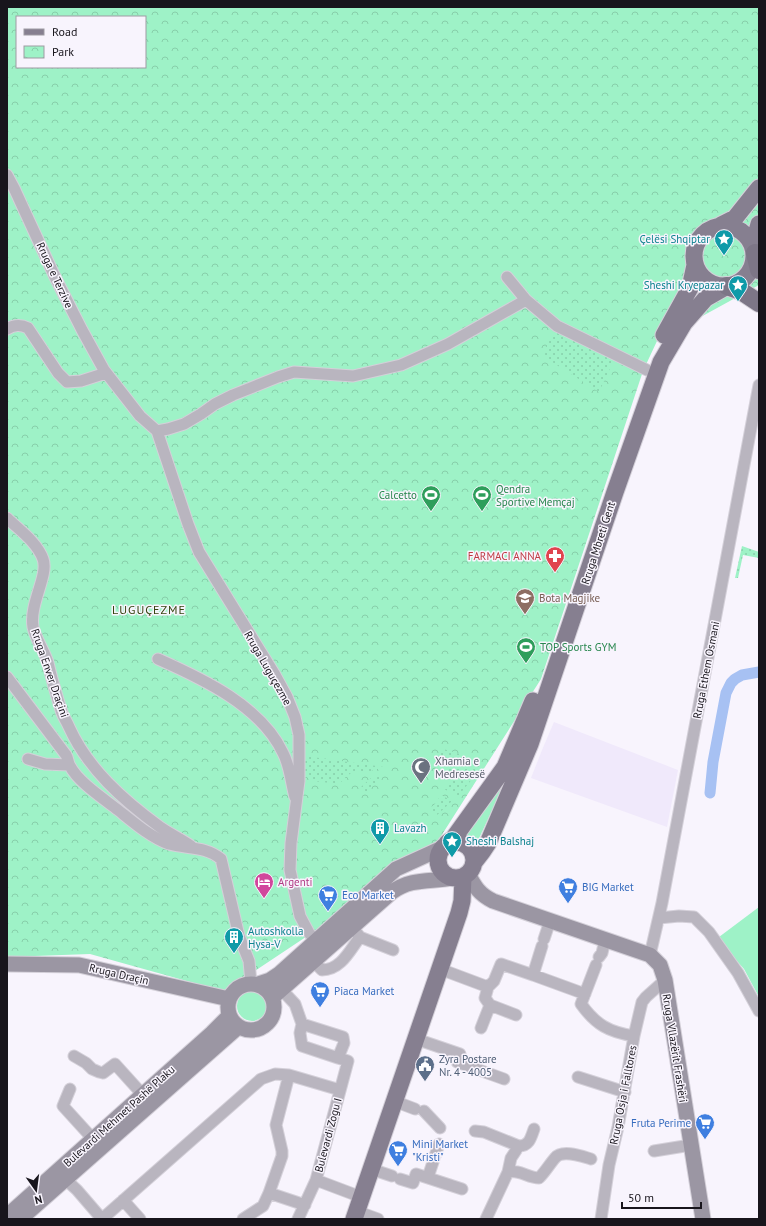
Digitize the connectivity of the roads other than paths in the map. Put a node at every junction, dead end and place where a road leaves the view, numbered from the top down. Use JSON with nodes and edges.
{"nodes":[{"id":1,"x":7,"y":175,"type":"edge"},
{"id":2,"x":759,"y":188,"type":"edge"},
{"id":3,"x":759,"y":224,"type":"edge"},
{"id":4,"x":721,"y":225,"type":"junction"},
{"id":5,"x":756,"y":256,"type":"edge"},
{"id":6,"x":695,"y":265,"type":"junction"},
{"id":7,"x":506,"y":277,"type":"dead end"},
{"id":8,"x":727,"y":286,"type":"junction"},
{"id":9,"x":526,"y":300,"type":"junction"},
{"id":10,"x":759,"y":303,"type":"edge"},
{"id":11,"x":7,"y":329,"type":"edge"},
{"id":12,"x":647,"y":370,"type":"junction"},
{"id":13,"x":106,"y":374,"type":"junction"},
{"id":14,"x":759,"y":384,"type":"edge"},
{"id":15,"x":157,"y":431,"type":"junction"},
{"id":16,"x":7,"y":518,"type":"edge"},
{"id":17,"x":158,"y":659,"type":"dead end"},
{"id":18,"x":7,"y":677,"type":"edge"},
{"id":19,"x":28,"y":759,"type":"dead end"},
{"id":20,"x":69,"y":765,"type":"junction"},
{"id":21,"x":296,"y":799,"type":"junction"},
{"id":22,"x":444,"y":846,"type":"junction"},
{"id":23,"x":193,"y":848,"type":"junction"},
{"id":24,"x":464,"y":872,"type":"junction"},
{"id":25,"x":659,"y":918,"type":"junction"},
{"id":26,"x":550,"y":921,"type":"junction"},
{"id":27,"x":355,"y":932,"type":"junction"},
{"id":28,"x":605,"y":940,"type":"junction"},
{"id":29,"x":316,"y":941,"type":"junction"},
{"id":30,"x":393,"y":950,"type":"dead end"},
{"id":31,"x":650,"y":955,"type":"junction"},
{"id":32,"x":7,"y":964,"type":"edge"},
{"id":33,"x":440,"y":969,"type":"junction"},
{"id":34,"x":533,"y":975,"type":"junction"},
{"id":35,"x":665,"y":980,"type":"junction"},
{"id":36,"x":255,"y":984,"type":"junction"},
{"id":37,"x":491,"y":984,"type":"junction"},
{"id":38,"x":277,"y":993,"type":"junction"},
{"id":39,"x":585,"y":994,"type":"junction"},
{"id":40,"x":229,"y":999,"type":"junction"},
{"id":41,"x":490,"y":1005,"type":"junction"},
{"id":42,"x":759,"y":1011,"type":"edge"},
{"id":43,"x":516,"y":1015,"type":"dead end"},
{"id":44,"x":234,"y":1022,"type":"junction"},
{"id":45,"x":302,"y":1024,"type":"junction"},
{"id":46,"x":481,"y":1028,"type":"dead end"},
{"id":47,"x":634,"y":1036,"type":"junction"},
{"id":48,"x":416,"y":1039,"type":"junction"},
{"id":49,"x":74,"y":1056,"type":"dead end"},
{"id":50,"x":338,"y":1058,"type":"junction"},
{"id":51,"x":289,"y":1075,"type":"junction"},
{"id":52,"x":578,"y":1077,"type":"dead end"},
{"id":53,"x":504,"y":1079,"type":"dead end"},
{"id":54,"x":70,"y":1089,"type":"dead end"},
{"id":55,"x":340,"y":1090,"type":"junction"},
{"id":56,"x":625,"y":1092,"type":"junction"},
{"id":57,"x":143,"y":1095,"type":"junction"},
{"id":58,"x":394,"y":1101,"type":"junction"},
{"id":59,"x":440,"y":1128,"type":"dead end"},
{"id":60,"x":534,"y":1129,"type":"dead end"},
{"id":61,"x":475,"y":1130,"type":"dead end"},
{"id":62,"x":93,"y":1139,"type":"junction"},
{"id":63,"x":439,"y":1144,"type":"dead end"},
{"id":64,"x":691,"y":1145,"type":"junction"},
{"id":65,"x":519,"y":1146,"type":"junction"},
{"id":66,"x":654,"y":1152,"type":"dead end"},
{"id":67,"x":591,"y":1159,"type":"dead end"},
{"id":68,"x":371,"y":1169,"type":"junction"},
{"id":69,"x":508,"y":1172,"type":"junction"},
{"id":70,"x":428,"y":1177,"type":"junction"},
{"id":71,"x":65,"y":1179,"type":"junction"},
{"id":72,"x":316,"y":1180,"type":"junction"},
{"id":73,"x":462,"y":1188,"type":"dead end"},
{"id":74,"x":270,"y":1190,"type":"junction"},
{"id":75,"x":123,"y":1200,"type":"junction"},
{"id":76,"x":305,"y":1205,"type":"junction"},
{"id":77,"x":357,"y":1209,"type":"edge"},
{"id":78,"x":7,"y":1216,"type":"edge"},
{"id":79,"x":20,"y":1219,"type":"edge"},
{"id":80,"x":102,"y":1219,"type":"edge"},
{"id":81,"x":140,"y":1219,"type":"edge"},
{"id":82,"x":243,"y":1219,"type":"edge"},
{"id":83,"x":298,"y":1219,"type":"edge"},
{"id":84,"x":378,"y":1219,"type":"edge"},
{"id":85,"x":486,"y":1219,"type":"edge"},
{"id":86,"x":601,"y":1219,"type":"edge"},
{"id":87,"x":703,"y":1219,"type":"edge"}],
"edges":[{"from":1,"to":13,"type":"street","name":"Rruga e Terzive"},
{"from":2,"to":4,"type":"main road","name":"Rruga Mbreti Gent"},
{"from":3,"to":5,"type":"main road","name":"Rruga Mbreti Gent"},
{"from":4,"to":5,"type":"main road"},
{"from":4,"to":6,"type":"main road","name":"Rruga Mbreti Gent"},
{"from":5,"to":8,"type":"main road","name":"Rruga Mbreti Gent"},
{"from":6,"to":8,"type":"main road"},
{"from":6,"to":12,"type":"main road","name":"Rruga Mbreti Gent"},
{"from":7,"to":9,"type":"street"},
{"from":8,"to":10,"type":"highway"},
{"from":8,"to":24,"type":"main road","name":"Rruga Mbreti Gent"},
{"from":9,"to":12,"type":"street"},
{"from":9,"to":15,"type":"street"},
{"from":11,"to":13,"type":"street"},
{"from":12,"to":22,"type":"main road","name":"Rruga Mbreti Gent"},
{"from":13,"to":15,"type":"street","name":"Rruga e Terzive"},
{"from":14,"to":25,"type":"street","name":"Rruga Ethem Osmani"},
{"from":15,"to":21,"type":"street","name":"Rruga Luguçezme"},
{"from":16,"to":23,"type":"street","name":"Rruga Enver Draçini"},
{"from":17,"to":21,"type":"street"},
{"from":18,"to":20,"type":"street","name":"Rruga Enver Draçini"},
{"from":19,"to":20,"type":"street"},
{"from":20,"to":23,"type":"street","name":"Rruga Enver Draçini"},
{"from":21,"to":29,"type":"street","name":"Rruga Luguçezme"},
{"from":22,"to":24,"type":"main road"},
{"from":22,"to":24,"type":"main road"},
{"from":22,"to":29,"type":"main road"},
{"from":23,"to":36,"type":"street","name":"Rruga Enver Draçini"},
{"from":24,"to":26,"type":"main road"},
{"from":24,"to":27,"type":"main road"},
{"from":24,"to":33,"type":"main road"},
{"from":25,"to":31,"type":"street","name":"Rruga Ethem Osmani"},
{"from":25,"to":42,"type":"street"},
{"from":26,"to":28,"type":"main road"},
{"from":26,"to":34,"type":"street"},
{"from":27,"to":30,"type":"street"},
{"from":27,"to":38,"type":"main road"},
{"from":28,"to":31,"type":"main road"},
{"from":28,"to":39,"type":"street"},
{"from":29,"to":36,"type":"main road"},
{"from":31,"to":35,"type":"main road","name":"Rruga Vllazërit Frashëri"},
{"from":32,"to":40,"type":"main road","name":"Rruga Draçin"},
{"from":33,"to":37,"type":"street"},
{"from":33,"to":48,"type":"main road"},
{"from":34,"to":37,"type":"street"},
{"from":34,"to":39,"type":"street"},
{"from":35,"to":47,"type":"street","name":"Rruga Osja i Falltores"},
{"from":35,"to":64,"type":"main road","name":"Rruga Vllazërit Frashëri"},
{"from":36,"to":38,"type":"main road"},
{"from":36,"to":40,"type":"main road"},
{"from":37,"to":41,"type":"street"},
{"from":38,"to":44,"type":"main road"},
{"from":38,"to":45,"type":"street"},
{"from":39,"to":47,"type":"street"},
{"from":40,"to":44,"type":"main road"},
{"from":41,"to":43,"type":"street"},
{"from":41,"to":46,"type":"street"},
{"from":44,"to":57,"type":"main road","name":"Bulevardi Mehmet Pashë Plaku"},
{"from":44,"to":71,"type":"main road","name":"Bulevardi Mehmet Pashë Plaku"},
{"from":45,"to":50,"type":"street"},
{"from":45,"to":50,"type":"street"},
{"from":47,"to":56,"type":"street","name":"Rruga Osja i Falltores"},
{"from":48,"to":53,"type":"street"},
{"from":48,"to":58,"type":"main road"},
{"from":49,"to":57,"type":"street"},
{"from":50,"to":55,"type":"street","name":"Bulevardi Zogu I"},
{"from":51,"to":55,"type":"street"},
{"from":51,"to":74,"type":"street"},
{"from":51,"to":75,"type":"street"},
{"from":52,"to":56,"type":"street"},
{"from":54,"to":62,"type":"street"},
{"from":55,"to":72,"type":"street","name":"Bulevardi Zogu I"},
{"from":56,"to":86,"type":"street","name":"Rruga Osja i Falltores"},
{"from":57,"to":62,"type":"main road","name":"Bulevardi Mehmet Pashë Plaku"},
{"from":58,"to":59,"type":"street"},
{"from":58,"to":68,"type":"main road"},
{"from":60,"to":65,"type":"street"},
{"from":61,"to":65,"type":"street"},
{"from":62,"to":78,"type":"main road","name":"Bulevardi Mehmet Pashë Plaku"},
{"from":63,"to":70,"type":"street"},
{"from":64,"to":66,"type":"street"},
{"from":64,"to":87,"type":"main road","name":"Rruga Vllazërit Frashëri"},
{"from":65,"to":69,"type":"street"},
{"from":67,"to":69,"type":"street"},
{"from":68,"to":70,"type":"street"},
{"from":68,"to":77,"type":"main road"},
{"from":69,"to":85,"type":"street"},
{"from":70,"to":73,"type":"street"},
{"from":71,"to":79,"type":"main road","name":"Bulevardi Mehmet Pashë Plaku"},
{"from":71,"to":80,"type":"street"},
{"from":72,"to":76,"type":"street","name":"Bulevardi Zogu I"},
{"from":72,"to":77,"type":"street","name":"Bulevardi Zogu I"},
{"from":74,"to":76,"type":"street"},
{"from":74,"to":82,"type":"street"},
{"from":75,"to":80,"type":"street"},
{"from":75,"to":81,"type":"street"},
{"from":76,"to":83,"type":"street","name":"Bulevardi Zogu I"},
{"from":77,"to":84,"type":"street","name":"Bulevardi Zogu I"}]}
